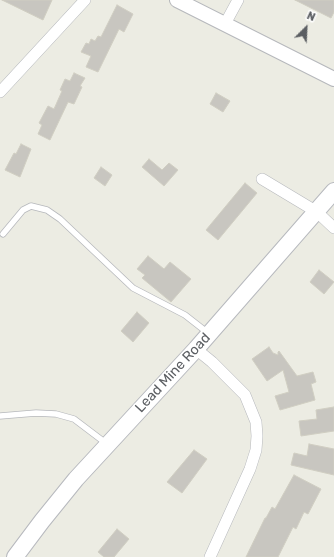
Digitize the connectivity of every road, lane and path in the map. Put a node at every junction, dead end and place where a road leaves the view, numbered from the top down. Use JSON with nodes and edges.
{"nodes":[{"id":1,"x":85,"y":0,"type":"edge"},
{"id":2,"x":177,"y":0,"type":"edge"},
{"id":3,"x":238,"y":0,"type":"edge"},
{"id":4,"x":225,"y":24,"type":"junction"},
{"id":5,"x":334,"y":79,"type":"edge"},
{"id":6,"x":0,"y":92,"type":"edge"},
{"id":7,"x":262,"y":179,"type":"dead end"},
{"id":8,"x":334,"y":191,"type":"edge"},
{"id":9,"x":317,"y":212,"type":"junction"},
{"id":10,"x":334,"y":228,"type":"edge"},
{"id":11,"x":3,"y":234,"type":"dead end"},
{"id":12,"x":210,"y":334,"type":"junction"},
{"id":13,"x":196,"y":350,"type":"junction"},
{"id":14,"x":0,"y":416,"type":"edge"},
{"id":15,"x":107,"y":444,"type":"junction"},
{"id":16,"x":15,"y":557,"type":"edge"},
{"id":17,"x":210,"y":557,"type":"edge"}],
"edges":[{"from":1,"to":6,"type":"street"},
{"from":2,"to":4,"type":"street"},
{"from":3,"to":4,"type":"street"},
{"from":4,"to":5,"type":"street"},
{"from":7,"to":9,"type":"street"},
{"from":8,"to":9,"type":"main road","name":"Lead Mine Road"},
{"from":9,"to":10,"type":"street"},
{"from":9,"to":12,"type":"main road","name":"Lead Mine Road"},
{"from":11,"to":12,"type":"lane"},
{"from":12,"to":13,"type":"main road","name":"Lead Mine Road"},
{"from":13,"to":15,"type":"main road","name":"Lead Mine Road"},
{"from":13,"to":17,"type":"street"},
{"from":14,"to":15,"type":"lane"},
{"from":15,"to":16,"type":"main road","name":"Lead Mine Road"}]}
